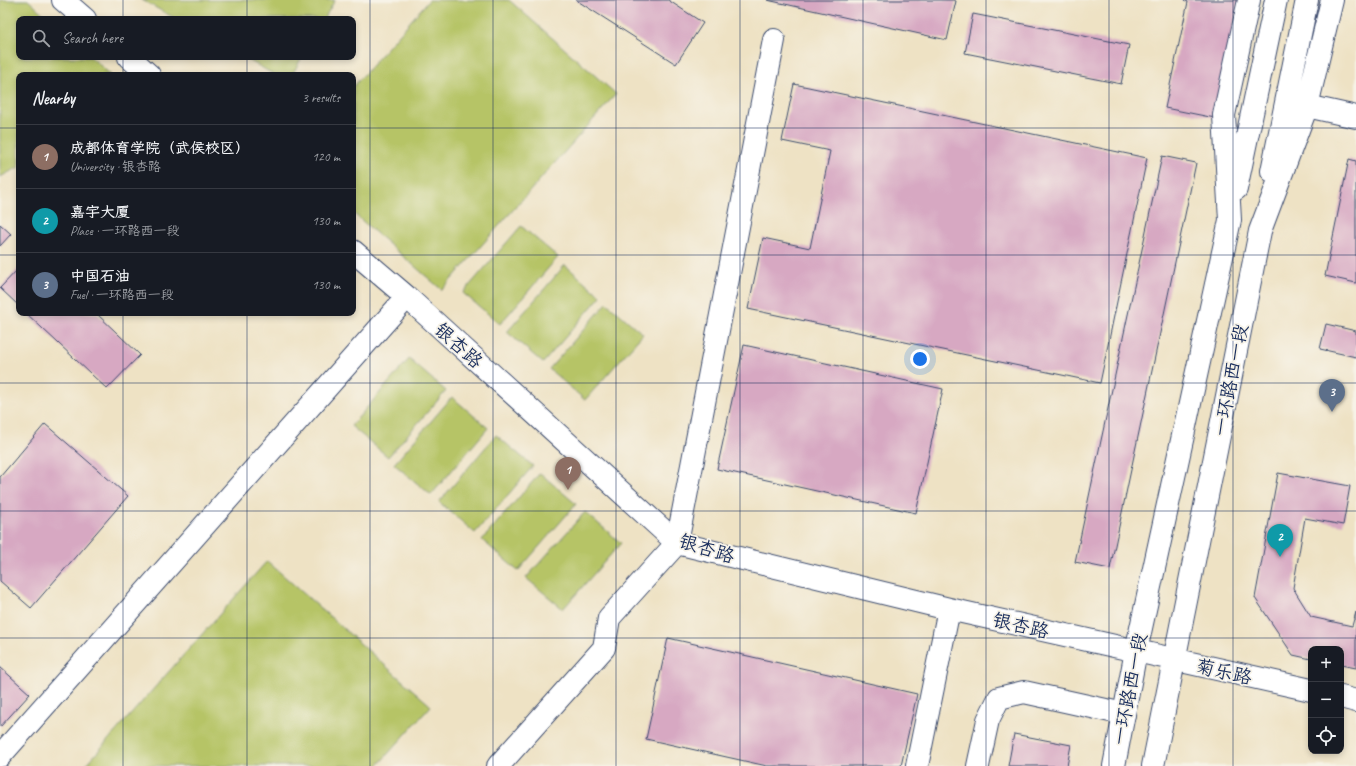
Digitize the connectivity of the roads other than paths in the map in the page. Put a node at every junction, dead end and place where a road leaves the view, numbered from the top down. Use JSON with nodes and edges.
{"nodes":[{"id":1,"x":62,"y":0,"type":"edge"},
{"id":2,"x":1249,"y":0,"type":"edge"},
{"id":3,"x":1276,"y":0,"type":"edge"},
{"id":4,"x":1307,"y":0,"type":"edge"},
{"id":5,"x":1332,"y":0,"type":"edge"},
{"id":6,"x":81,"y":16,"type":"edge"},
{"id":7,"x":774,"y":40,"type":"dead end"},
{"id":8,"x":132,"y":60,"type":"edge"},
{"id":9,"x":146,"y":72,"type":"edge"},
{"id":10,"x":1307,"y":106,"type":"junction"},
{"id":11,"x":1356,"y":117,"type":"edge"},
{"id":12,"x":1230,"y":220,"type":"junction"},
{"id":13,"x":1260,"y":231,"type":"junction"},
{"id":14,"x":356,"y":254,"type":"edge"},
{"id":15,"x":407,"y":297,"type":"junction"},
{"id":16,"x":677,"y":543,"type":"junction"},
{"id":17,"x":949,"y":609,"type":"junction"},
{"id":18,"x":1136,"y":651,"type":"junction"},
{"id":19,"x":1174,"y":659,"type":"junction"},
{"id":20,"x":1308,"y":689,"type":"edge"},
{"id":21,"x":1344,"y":698,"type":"edge"},
{"id":22,"x":1356,"y":700,"type":"edge"},
{"id":23,"x":1124,"y":714,"type":"junction"},
{"id":24,"x":0,"y":756,"type":"edge"},
{"id":25,"x":498,"y":766,"type":"edge"},
{"id":26,"x":917,"y":766,"type":"edge"},
{"id":27,"x":978,"y":766,"type":"edge"},
{"id":28,"x":1114,"y":766,"type":"edge"},
{"id":29,"x":1153,"y":766,"type":"edge"}],
"edges":[{"from":1,"to":6,"type":"main road"},
{"from":2,"to":12,"type":"main road","name":"一环路西一段"},
{"from":3,"to":12,"type":"main road"},
{"from":4,"to":13,"type":"main road"},
{"from":5,"to":10,"type":"main road","name":"一环路西一段"},
{"from":7,"to":16,"type":"main road"},
{"from":8,"to":9,"type":"main road"},
{"from":10,"to":11,"type":"main road"},
{"from":10,"to":13,"type":"main road","name":"一环路西一段"},
{"from":12,"to":18,"type":"main road","name":"一环路西一段"},
{"from":13,"to":19,"type":"main road","name":"一环路西一段"},
{"from":14,"to":15,"type":"main road","name":"银杏路"},
{"from":15,"to":16,"type":"main road","name":"银杏路"},
{"from":15,"to":24,"type":"main road"},
{"from":16,"to":17,"type":"main road","name":"银杏路"},
{"from":16,"to":25,"type":"main road"},
{"from":17,"to":18,"type":"main road","name":"银杏路"},
{"from":17,"to":26,"type":"main road"},
{"from":18,"to":19,"type":"main road","name":"菊乐路"},
{"from":18,"to":23,"type":"main road","name":"一环路西一段"},
{"from":19,"to":20,"type":"main road","name":"菊乐路"},
{"from":19,"to":29,"type":"main road","name":"一环路西一段"},
{"from":21,"to":22,"type":"main road"},
{"from":23,"to":27,"type":"main road"},
{"from":23,"to":28,"type":"main road","name":"一环路西一段"}]}
